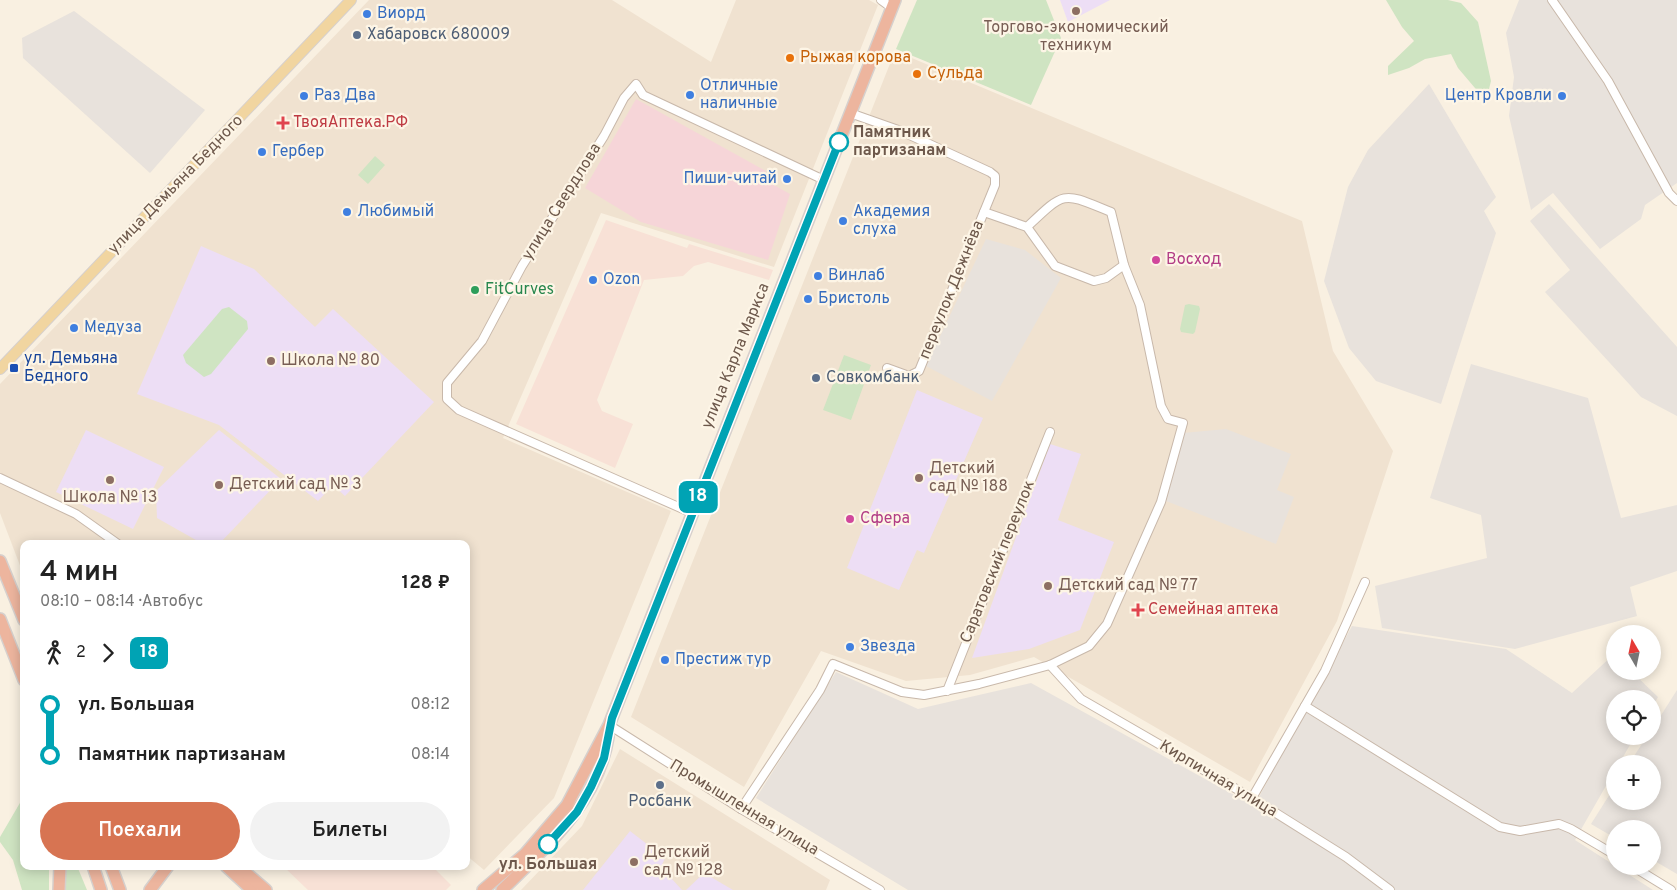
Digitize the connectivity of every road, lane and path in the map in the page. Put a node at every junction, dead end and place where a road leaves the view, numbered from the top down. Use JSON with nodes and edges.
{"nodes":[{"id":1,"x":351,"y":0,"type":"edge"},
{"id":2,"x":880,"y":0,"type":"edge"},
{"id":3,"x":1552,"y":0,"type":"edge"},
{"id":4,"x":894,"y":4,"type":"edge"},
{"id":5,"x":850,"y":113,"type":"junction"},
{"id":6,"x":824,"y":180,"type":"junction"},
{"id":7,"x":1677,"y":201,"type":"edge"},
{"id":8,"x":984,"y":212,"type":"junction"},
{"id":9,"x":1027,"y":227,"type":"junction"},
{"id":10,"x":1124,"y":265,"type":"junction"},
{"id":11,"x":888,"y":368,"type":"dead end"},
{"id":12,"x":0,"y":369,"type":"edge"},
{"id":13,"x":1050,"y":432,"type":"dead end"},
{"id":14,"x":0,"y":478,"type":"edge"},
{"id":15,"x":11,"y":482,"type":"junction"},
{"id":16,"x":0,"y":484,"type":"edge"},
{"id":17,"x":692,"y":513,"type":"junction"},
{"id":18,"x":112,"y":540,"type":"edge"},
{"id":19,"x":0,"y":561,"type":"edge"},
{"id":20,"x":1364,"y":582,"type":"dead end"},
{"id":21,"x":20,"y":610,"type":"edge"},
{"id":22,"x":0,"y":619,"type":"edge"},
{"id":23,"x":5,"y":644,"type":"edge"},
{"id":24,"x":1050,"y":665,"type":"junction"},
{"id":25,"x":20,"y":672,"type":"edge"},
{"id":26,"x":947,"y":691,"type":"junction"},
{"id":27,"x":1305,"y":706,"type":"junction"},
{"id":28,"x":610,"y":725,"type":"junction"},
{"id":29,"x":1252,"y":798,"type":"junction"},
{"id":30,"x":741,"y":809,"type":"junction"},
{"id":31,"x":1606,"y":850,"type":"edge"},
{"id":32,"x":60,"y":870,"type":"edge"},
{"id":33,"x":94,"y":870,"type":"edge"},
{"id":34,"x":112,"y":870,"type":"edge"},
{"id":35,"x":165,"y":870,"type":"edge"},
{"id":36,"x":230,"y":870,"type":"edge"},
{"id":37,"x":243,"y":870,"type":"edge"},
{"id":38,"x":1647,"y":875,"type":"edge"},
{"id":39,"x":59,"y":890,"type":"edge"},
{"id":40,"x":101,"y":890,"type":"edge"},
{"id":41,"x":120,"y":890,"type":"edge"},
{"id":42,"x":150,"y":890,"type":"edge"},
{"id":43,"x":252,"y":890,"type":"edge"},
{"id":44,"x":266,"y":890,"type":"edge"},
{"id":45,"x":483,"y":890,"type":"edge"},
{"id":46,"x":502,"y":890,"type":"edge"},
{"id":47,"x":880,"y":890,"type":"edge"},
{"id":48,"x":1390,"y":890,"type":"edge"},
{"id":49,"x":1671,"y":890,"type":"edge"}],
"edges":[{"from":1,"to":12,"type":"main road","name":"улица Демьяна Бедного"},
{"from":2,"to":4,"type":"street"},
{"from":3,"to":7,"type":"street"},
{"from":4,"to":5,"type":"highway","name":"улица Карла Маркса"},
{"from":5,"to":6,"type":"highway","name":"улица Карла Маркса"},
{"from":5,"to":8,"type":"street","name":"переулок Дежнёва"},
{"from":6,"to":17,"type":"highway","name":"улица Карла Маркса"},
{"from":6,"to":17,"type":"street","name":"улица Свердлова"},
{"from":8,"to":9,"type":"street"},
{"from":8,"to":11,"type":"street","name":"переулок Дежнёва"},
{"from":9,"to":10,"type":"street"},
{"from":9,"to":10,"type":"street"},
{"from":10,"to":24,"type":"street"},
{"from":13,"to":26,"type":"street","name":"Саратовский переулок"},
{"from":14,"to":15,"type":"street"},
{"from":15,"to":16,"type":"street"},
{"from":15,"to":18,"type":"street"},
{"from":17,"to":28,"type":"highway","name":"улица Карла Маркса"},
{"from":19,"to":21,"type":"highway"},
{"from":20,"to":27,"type":"street"},
{"from":22,"to":23,"type":"highway"},
{"from":23,"to":25,"type":"highway"},
{"from":24,"to":26,"type":"street"},
{"from":24,"to":29,"type":"street","name":"Кирпичная улица"},
{"from":26,"to":30,"type":"street"},
{"from":27,"to":29,"type":"street"},
{"from":27,"to":31,"type":"street"},
{"from":28,"to":30,"type":"street","name":"Промышленная улица"},
{"from":28,"to":45,"type":"highway","name":"улица Карла Маркса"},
{"from":28,"to":46,"type":"highway","name":"улица Карла Маркса"},
{"from":29,"to":48,"type":"street","name":"Кирпичная улица"},
{"from":30,"to":47,"type":"street","name":"Промышленная улица"},
{"from":32,"to":39,"type":"highway"},
{"from":33,"to":40,"type":"highway"},
{"from":34,"to":41,"type":"highway"},
{"from":35,"to":42,"type":"highway"},
{"from":36,"to":43,"type":"highway"},
{"from":37,"to":44,"type":"highway"},
{"from":38,"to":49,"type":"street"}]}
